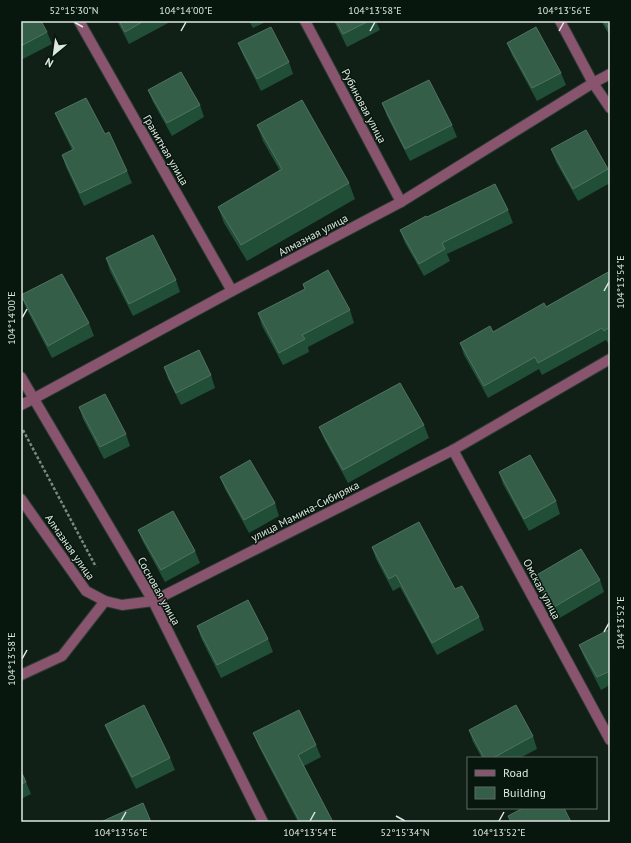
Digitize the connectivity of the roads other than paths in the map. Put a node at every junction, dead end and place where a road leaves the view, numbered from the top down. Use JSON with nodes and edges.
{"nodes":[{"id":1,"x":79,"y":21,"type":"edge"},
{"id":2,"x":305,"y":21,"type":"edge"},
{"id":3,"x":560,"y":21,"type":"edge"},
{"id":4,"x":610,"y":74,"type":"edge"},
{"id":5,"x":593,"y":83,"type":"junction"},
{"id":6,"x":610,"y":108,"type":"edge"},
{"id":7,"x":401,"y":202,"type":"junction"},
{"id":8,"x":232,"y":291,"type":"junction"},
{"id":9,"x":610,"y":359,"type":"edge"},
{"id":10,"x":21,"y":377,"type":"edge"},
{"id":11,"x":34,"y":399,"type":"junction"},
{"id":12,"x":21,"y":405,"type":"edge"},
{"id":13,"x":453,"y":450,"type":"junction"},
{"id":14,"x":21,"y":499,"type":"edge"},
{"id":15,"x":105,"y":601,"type":"junction"},
{"id":16,"x":153,"y":601,"type":"junction"},
{"id":17,"x":21,"y":675,"type":"edge"},
{"id":18,"x":610,"y":740,"type":"edge"},
{"id":19,"x":264,"y":822,"type":"edge"}],
"edges":[{"from":1,"to":8,"type":"street","name":"Гранитная улица"},
{"from":2,"to":7,"type":"street","name":"Рубиновая улица"},
{"from":3,"to":5,"type":"street"},
{"from":4,"to":5,"type":"street","name":"Алмазная улица"},
{"from":5,"to":6,"type":"street"},
{"from":5,"to":7,"type":"street","name":"Алмазная улица"},
{"from":7,"to":8,"type":"street","name":"Алмазная улица"},
{"from":8,"to":11,"type":"street","name":"Алмазная улица"},
{"from":9,"to":13,"type":"street","name":"улица Мамина-Сибиряка"},
{"from":10,"to":11,"type":"street","name":"Сосновая улица"},
{"from":11,"to":12,"type":"street","name":"Алмазная улица"},
{"from":11,"to":16,"type":"street","name":"Сосновая улица"},
{"from":13,"to":16,"type":"street","name":"улица Мамина-Сибиряка"},
{"from":13,"to":18,"type":"street","name":"Омская улица"},
{"from":14,"to":15,"type":"street","name":"Алмазная улица"},
{"from":15,"to":16,"type":"street","name":"улица Мамина-Сибиряка"},
{"from":15,"to":17,"type":"street"},
{"from":16,"to":19,"type":"street","name":"Сосновая улица"}]}
